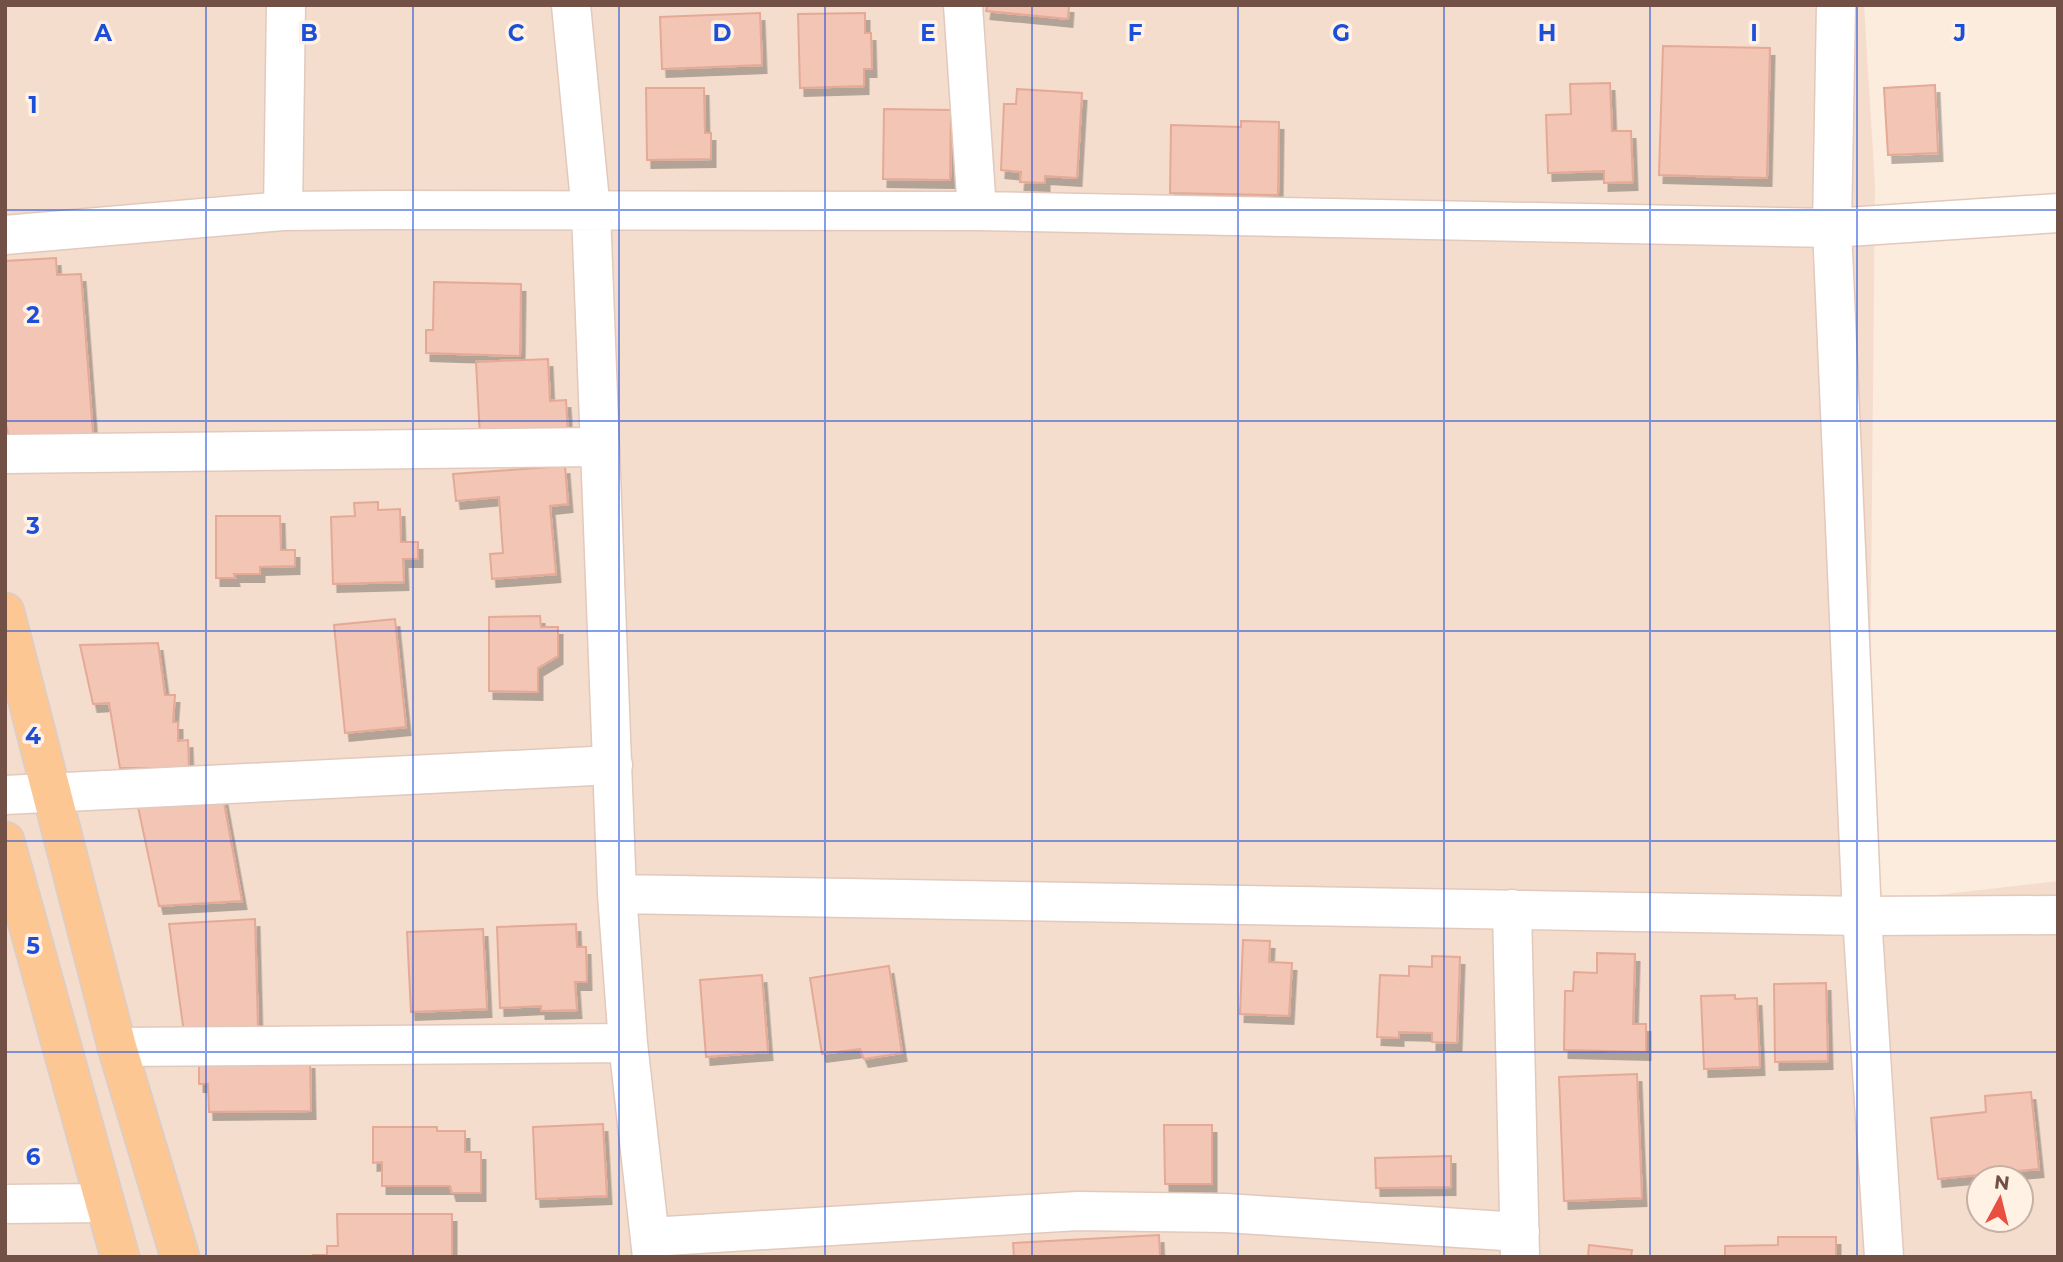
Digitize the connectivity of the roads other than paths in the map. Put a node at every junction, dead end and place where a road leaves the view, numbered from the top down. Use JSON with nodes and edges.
{"nodes":[{"id":1,"x":286,"y":5,"type":"edge"},
{"id":2,"x":572,"y":5,"type":"edge"},
{"id":3,"x":963,"y":5,"type":"edge"},
{"id":4,"x":1836,"y":5,"type":"edge"},
{"id":5,"x":283,"y":211,"type":"junction"},
{"id":6,"x":977,"y":211,"type":"junction"},
{"id":7,"x":591,"y":212,"type":"junction"},
{"id":8,"x":2058,"y":213,"type":"edge"},
{"id":9,"x":1832,"y":228,"type":"junction"},
{"id":10,"x":5,"y":235,"type":"edge"},
{"id":11,"x":599,"y":447,"type":"junction"},
{"id":12,"x":5,"y":454,"type":"edge"},
{"id":13,"x":5,"y":612,"type":"edge"},
{"id":14,"x":613,"y":765,"type":"junction"},
{"id":15,"x":51,"y":793,"type":"junction"},
{"id":16,"x":5,"y":795,"type":"edge"},
{"id":17,"x":5,"y":841,"type":"edge"},
{"id":18,"x":617,"y":894,"type":"junction"},
{"id":19,"x":1511,"y":909,"type":"junction"},
{"id":20,"x":2058,"y":915,"type":"edge"},
{"id":21,"x":1862,"y":916,"type":"junction"},
{"id":22,"x":628,"y":1043,"type":"junction"},
{"id":23,"x":117,"y":1047,"type":"junction"},
{"id":24,"x":104,"y":1203,"type":"junction"},
{"id":25,"x":5,"y":1204,"type":"edge"},
{"id":26,"x":1520,"y":1244,"type":"edge"},
{"id":27,"x":651,"y":1247,"type":"edge"},
{"id":28,"x":120,"y":1257,"type":"edge"},
{"id":29,"x":180,"y":1257,"type":"edge"},
{"id":30,"x":1884,"y":1257,"type":"edge"}],
"edges":[{"from":1,"to":5,"type":"street"},
{"from":2,"to":7,"type":"street"},
{"from":3,"to":6,"type":"street"},
{"from":4,"to":9,"type":"street"},
{"from":5,"to":7,"type":"street"},
{"from":5,"to":10,"type":"street"},
{"from":6,"to":7,"type":"street"},
{"from":6,"to":9,"type":"street"},
{"from":7,"to":11,"type":"street"},
{"from":8,"to":9,"type":"street"},
{"from":9,"to":21,"type":"street"},
{"from":11,"to":12,"type":"street"},
{"from":11,"to":14,"type":"street"},
{"from":13,"to":15,"type":"main road"},
{"from":14,"to":15,"type":"street"},
{"from":14,"to":18,"type":"street"},
{"from":15,"to":16,"type":"street"},
{"from":15,"to":23,"type":"main road"},
{"from":17,"to":24,"type":"main road"},
{"from":18,"to":19,"type":"street"},
{"from":18,"to":22,"type":"street"},
{"from":19,"to":21,"type":"street"},
{"from":19,"to":26,"type":"street"},
{"from":20,"to":21,"type":"street"},
{"from":21,"to":30,"type":"street"},
{"from":22,"to":23,"type":"street"},
{"from":22,"to":27,"type":"street"},
{"from":23,"to":29,"type":"main road"},
{"from":24,"to":25,"type":"street"},
{"from":24,"to":28,"type":"main road"},
{"from":26,"to":27,"type":"street"}]}
